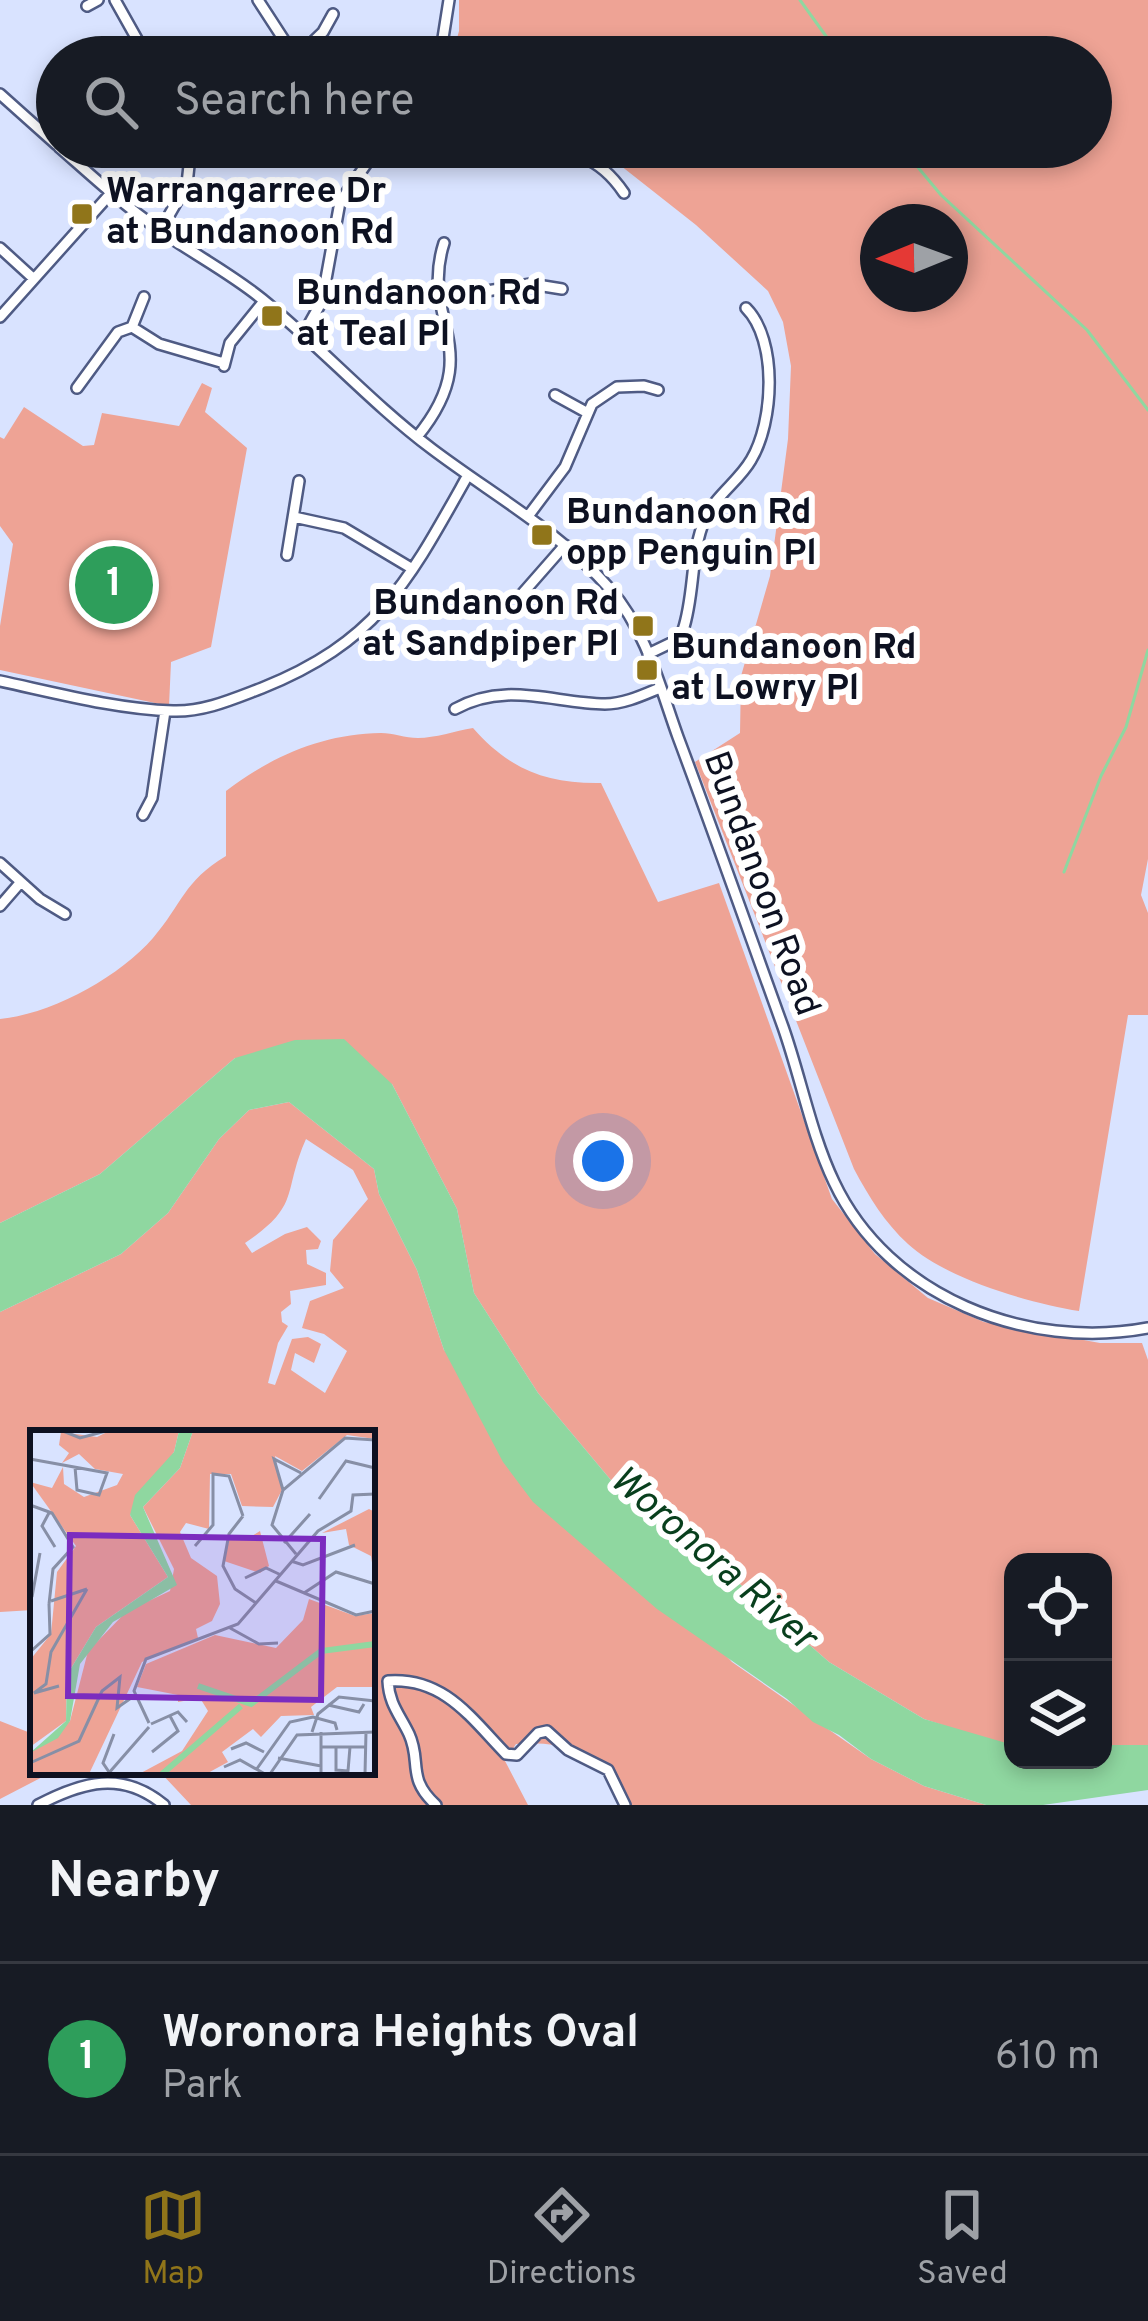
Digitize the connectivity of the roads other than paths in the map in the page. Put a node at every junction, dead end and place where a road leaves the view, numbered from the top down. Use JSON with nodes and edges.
{"nodes":[{"id":1,"x":98,"y":0,"type":"edge"},
{"id":2,"x":115,"y":0,"type":"edge"},
{"id":3,"x":258,"y":0,"type":"edge"},
{"id":4,"x":449,"y":0,"type":"edge"},
{"id":5,"x":87,"y":6,"type":"dead end"},
{"id":6,"x":333,"y":14,"type":"dead end"},
{"id":7,"x":135,"y":36,"type":"edge"},
{"id":8,"x":282,"y":36,"type":"edge"},
{"id":9,"x":319,"y":36,"type":"edge"},
{"id":10,"x":445,"y":36,"type":"edge"},
{"id":11,"x":0,"y":94,"type":"edge"},
{"id":12,"x":36,"y":126,"type":"edge"},
{"id":13,"x":83,"y":168,"type":"edge"},
{"id":14,"x":189,"y":168,"type":"edge"},
{"id":15,"x":363,"y":168,"type":"edge"},
{"id":16,"x":601,"y":168,"type":"edge"},
{"id":17,"x":111,"y":193,"type":"junction"},
{"id":18,"x":624,"y":193,"type":"dead end"},
{"id":19,"x":160,"y":231,"type":"junction"},
{"id":20,"x":445,"y":243,"type":"dead end"},
{"id":21,"x":0,"y":248,"type":"edge"},
{"id":22,"x":34,"y":279,"type":"junction"},
{"id":23,"x":562,"y":290,"type":"dead end"},
{"id":24,"x":144,"y":297,"type":"dead end"},
{"id":25,"x":442,"y":298,"type":"junction"},
{"id":26,"x":264,"y":301,"type":"junction"},
{"id":27,"x":746,"y":308,"type":"dead end"},
{"id":28,"x":0,"y":317,"type":"edge"},
{"id":29,"x":131,"y":327,"type":"junction"},
{"id":30,"x":303,"y":335,"type":"junction"},
{"id":31,"x":77,"y":388,"type":"dead end"},
{"id":32,"x":658,"y":390,"type":"dead end"},
{"id":33,"x":556,"y":395,"type":"dead end"},
{"id":34,"x":586,"y":412,"type":"junction"},
{"id":35,"x":417,"y":437,"type":"junction"},
{"id":36,"x":468,"y":475,"type":"junction"},
{"id":37,"x":299,"y":481,"type":"dead end"},
{"id":38,"x":683,"y":505,"type":"dead end"},
{"id":39,"x":529,"y":515,"type":"junction"},
{"id":40,"x":706,"y":516,"type":"junction"},
{"id":41,"x":294,"y":517,"type":"junction"},
{"id":42,"x":565,"y":545,"type":"junction"},
{"id":43,"x":287,"y":554,"type":"dead end"},
{"id":44,"x":411,"y":568,"type":"junction"},
{"id":45,"x":522,"y":594,"type":"dead end"},
{"id":46,"x":648,"y":654,"type":"junction"},
{"id":47,"x":0,"y":681,"type":"edge"},
{"id":48,"x":660,"y":688,"type":"junction"},
{"id":49,"x":454,"y":709,"type":"dead end"},
{"id":50,"x":165,"y":711,"type":"junction"},
{"id":51,"x":143,"y":815,"type":"dead end"},
{"id":52,"x":0,"y":863,"type":"edge"},
{"id":53,"x":20,"y":883,"type":"junction"},
{"id":54,"x":0,"y":906,"type":"edge"},
{"id":55,"x":65,"y":914,"type":"dead end"},
{"id":56,"x":1147,"y":1332,"type":"edge"},
{"id":57,"x":38,"y":1805,"type":"edge"},
{"id":58,"x":164,"y":1805,"type":"edge"},
{"id":59,"x":436,"y":1805,"type":"edge"},
{"id":60,"x":626,"y":1805,"type":"edge"}],
"edges":[{"from":1,"to":5,"type":"street"},
{"from":2,"to":7,"type":"street"},
{"from":3,"to":8,"type":"street"},
{"from":4,"to":10,"type":"street"},
{"from":6,"to":9,"type":"street"},
{"from":11,"to":12,"type":"street","name":"Bundanoon Road"},
{"from":13,"to":17,"type":"street","name":"Bundanoon Road"},
{"from":14,"to":19,"type":"street"},
{"from":15,"to":30,"type":"street"},
{"from":16,"to":18,"type":"street"},
{"from":17,"to":19,"type":"street","name":"Bundanoon Road"},
{"from":17,"to":22,"type":"street"},
{"from":19,"to":26,"type":"street","name":"Bundanoon Road"},
{"from":20,"to":25,"type":"street"},
{"from":21,"to":22,"type":"street"},
{"from":22,"to":28,"type":"street"},
{"from":23,"to":25,"type":"street"},
{"from":24,"to":29,"type":"street"},
{"from":25,"to":35,"type":"street"},
{"from":26,"to":29,"type":"street"},
{"from":26,"to":30,"type":"street","name":"Bundanoon Road"},
{"from":27,"to":40,"type":"street"},
{"from":29,"to":31,"type":"street"},
{"from":30,"to":35,"type":"street","name":"Bundanoon Road"},
{"from":32,"to":34,"type":"street"},
{"from":33,"to":34,"type":"street"},
{"from":34,"to":39,"type":"street"},
{"from":35,"to":36,"type":"street","name":"Bundanoon Road"},
{"from":36,"to":39,"type":"street","name":"Bundanoon Road"},
{"from":36,"to":44,"type":"street"},
{"from":37,"to":41,"type":"street"},
{"from":38,"to":40,"type":"street"},
{"from":39,"to":42,"type":"street","name":"Bundanoon Road"},
{"from":40,"to":46,"type":"street"},
{"from":41,"to":43,"type":"street"},
{"from":41,"to":44,"type":"street"},
{"from":42,"to":45,"type":"street"},
{"from":42,"to":46,"type":"street","name":"Bundanoon Road"},
{"from":44,"to":50,"type":"street"},
{"from":46,"to":48,"type":"street","name":"Bundanoon Road"},
{"from":47,"to":50,"type":"street"},
{"from":48,"to":49,"type":"street"},
{"from":48,"to":56,"type":"street","name":"Bundanoon Road"},
{"from":50,"to":51,"type":"street"},
{"from":52,"to":53,"type":"street"},
{"from":53,"to":54,"type":"street"},
{"from":53,"to":55,"type":"street"},
{"from":57,"to":58,"type":"street"},
{"from":59,"to":60,"type":"street"}]}
